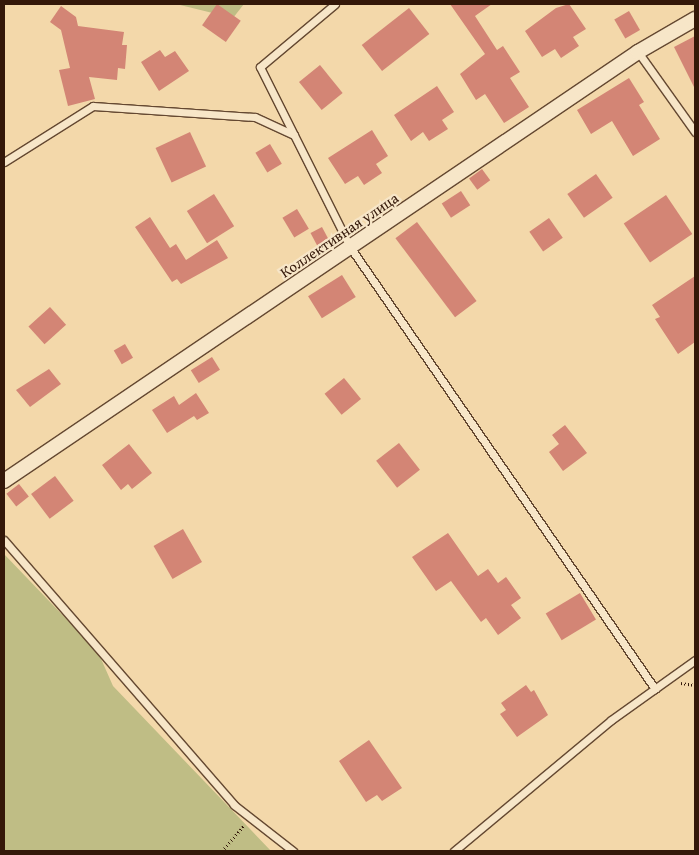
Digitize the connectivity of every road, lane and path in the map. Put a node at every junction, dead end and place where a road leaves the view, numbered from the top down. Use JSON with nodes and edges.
{"nodes":[{"id":1,"x":335,"y":4,"type":"edge"},
{"id":2,"x":695,"y":19,"type":"edge"},
{"id":3,"x":638,"y":52,"type":"junction"},
{"id":4,"x":695,"y":132,"type":"edge"},
{"id":5,"x":294,"y":135,"type":"junction"},
{"id":6,"x":4,"y":162,"type":"edge"},
{"id":7,"x":350,"y":247,"type":"junction"},
{"id":8,"x":4,"y":481,"type":"edge"},
{"id":9,"x":4,"y":540,"type":"edge"},
{"id":10,"x":695,"y":660,"type":"edge"},
{"id":11,"x":655,"y":689,"type":"junction"},
{"id":12,"x":250,"y":818,"type":"junction"},
{"id":13,"x":222,"y":851,"type":"edge"},
{"id":14,"x":294,"y":851,"type":"edge"},
{"id":15,"x":454,"y":851,"type":"edge"}],
"edges":[{"from":1,"to":5,"type":"lane"},
{"from":2,"to":3,"type":"street","name":"Коллективная улица"},
{"from":3,"to":4,"type":"lane"},
{"from":3,"to":7,"type":"street","name":"Коллективная улица"},
{"from":5,"to":6,"type":"lane"},
{"from":5,"to":7,"type":"lane"},
{"from":7,"to":8,"type":"street","name":"Коллективная улица"},
{"from":7,"to":11,"type":"lane"},
{"from":9,"to":12,"type":"lane"},
{"from":10,"to":11,"type":"lane"},
{"from":11,"to":15,"type":"lane"},
{"from":12,"to":13,"type":"path"},
{"from":12,"to":14,"type":"lane"}]}
